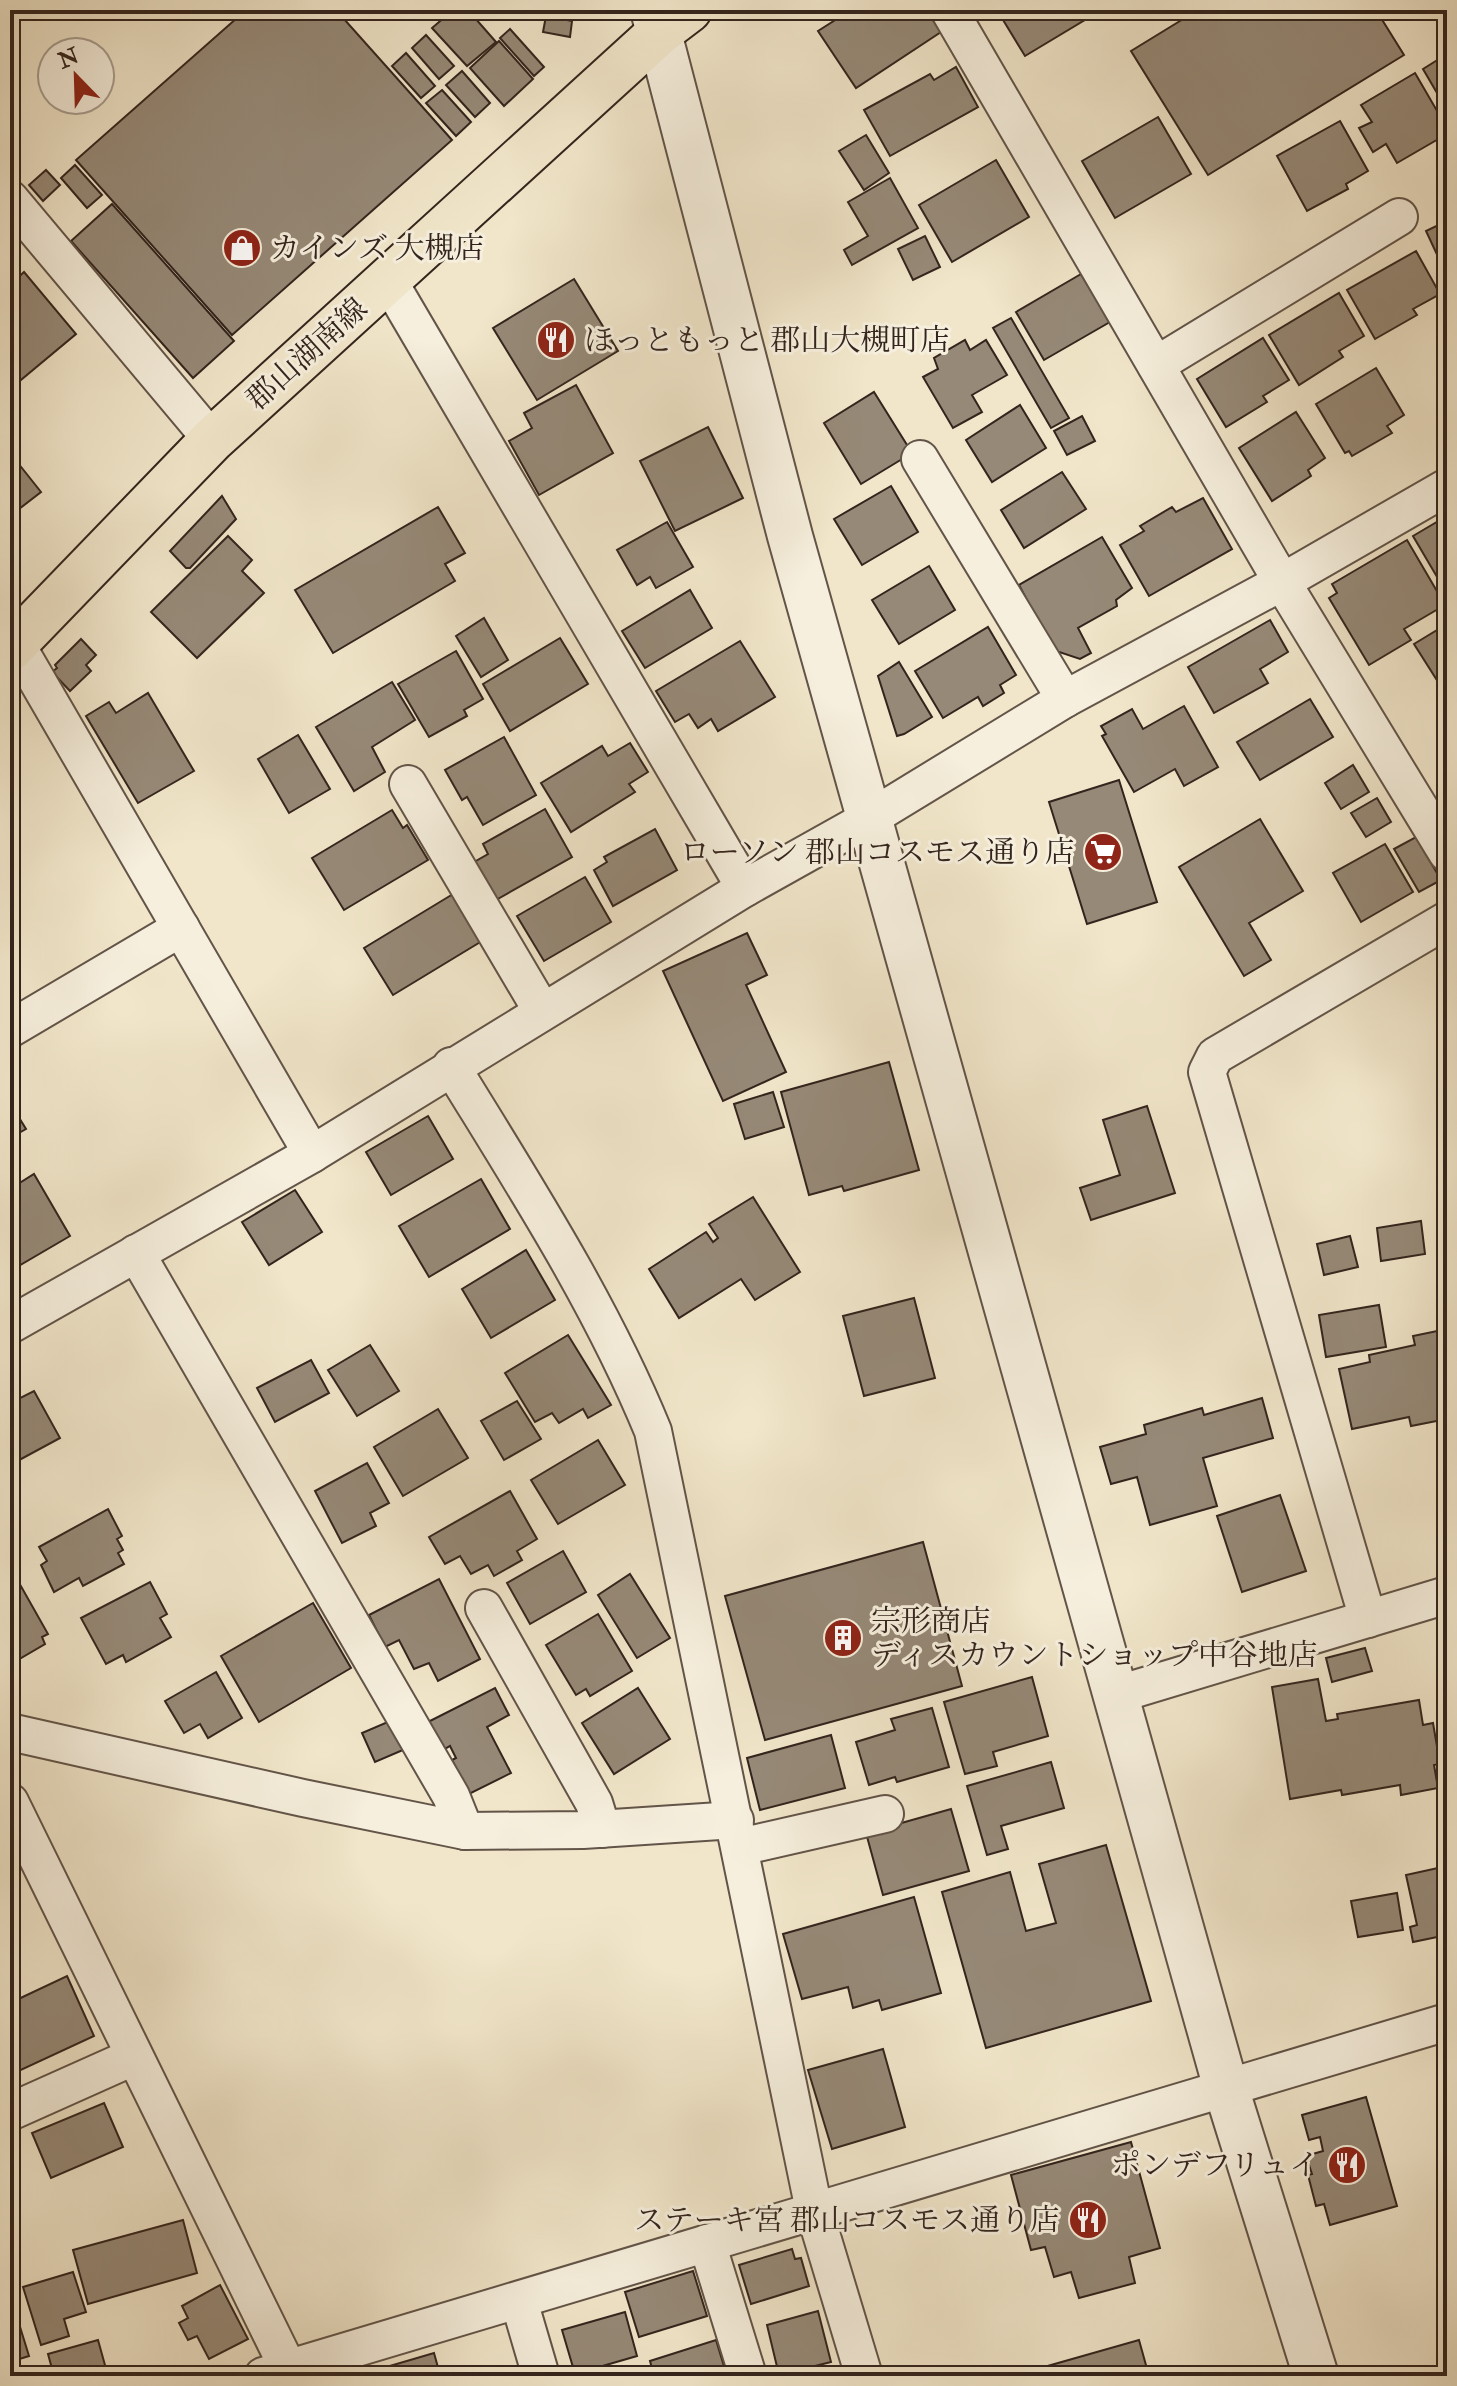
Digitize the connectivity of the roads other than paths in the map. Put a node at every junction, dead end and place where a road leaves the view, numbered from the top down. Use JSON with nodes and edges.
{"nodes":[{"id":1,"x":949,"y":10,"type":"edge"},
{"id":2,"x":667,"y":17,"type":"edge"},
{"id":3,"x":10,"y":199,"type":"edge"},
{"id":4,"x":1399,"y":217,"type":"dead end"},
{"id":5,"x":388,"y":280,"type":"junction"},
{"id":6,"x":1156,"y":365,"type":"junction"},
{"id":7,"x":212,"y":440,"type":"junction"},
{"id":8,"x":920,"y":459,"type":"dead end"},
{"id":9,"x":1447,"y":487,"type":"edge"},
{"id":10,"x":1282,"y":582,"type":"junction"},
{"id":11,"x":13,"y":647,"type":"edge"},
{"id":12,"x":1065,"y":699,"type":"junction"},
{"id":13,"x":408,"y":784,"type":"dead end"},
{"id":14,"x":870,"y":818,"type":"junction"},
{"id":15,"x":1447,"y":853,"type":"edge"},
{"id":16,"x":745,"y":888,"type":"junction"},
{"id":17,"x":1447,"y":920,"type":"edge"},
{"id":18,"x":181,"y":928,"type":"junction"},
{"id":19,"x":542,"y":1011,"type":"junction"},
{"id":20,"x":10,"y":1029,"type":"edge"},
{"id":21,"x":451,"y":1066,"type":"junction"},
{"id":22,"x":312,"y":1154,"type":"junction"},
{"id":23,"x":136,"y":1253,"type":"junction"},
{"id":24,"x":10,"y":1325,"type":"edge"},
{"id":25,"x":1447,"y":1595,"type":"edge"},
{"id":26,"x":484,"y":1608,"type":"dead end"},
{"id":27,"x":1368,"y":1619,"type":"junction"},
{"id":28,"x":1115,"y":1695,"type":"junction"},
{"id":29,"x":10,"y":1732,"type":"edge"},
{"id":30,"x":10,"y":1802,"type":"edge"},
{"id":31,"x":885,"y":1814,"type":"dead end"},
{"id":32,"x":602,"y":1829,"type":"junction"},
{"id":33,"x":465,"y":1831,"type":"junction"},
{"id":34,"x":737,"y":1834,"type":"junction"},
{"id":35,"x":1447,"y":2022,"type":"edge"},
{"id":36,"x":133,"y":2057,"type":"junction"},
{"id":37,"x":1226,"y":2088,"type":"junction"},
{"id":38,"x":10,"y":2112,"type":"edge"},
{"id":39,"x":814,"y":2210,"type":"junction"},
{"id":40,"x":707,"y":2243,"type":"junction"},
{"id":41,"x":519,"y":2301,"type":"junction"},
{"id":42,"x":276,"y":2372,"type":"edge"},
{"id":43,"x":541,"y":2376,"type":"edge"},
{"id":44,"x":748,"y":2376,"type":"edge"},
{"id":45,"x":864,"y":2376,"type":"edge"},
{"id":46,"x":1316,"y":2376,"type":"edge"}],
"edges":[{"from":1,"to":6,"type":"street"},
{"from":2,"to":5,"type":"main road","name":"郡山湖南線"},
{"from":2,"to":14,"type":"street"},
{"from":3,"to":7,"type":"street"},
{"from":4,"to":6,"type":"street"},
{"from":5,"to":7,"type":"main road","name":"郡山湖南線"},
{"from":5,"to":16,"type":"street"},
{"from":6,"to":10,"type":"street"},
{"from":7,"to":11,"type":"main road","name":"郡山湖南線"},
{"from":8,"to":12,"type":"street"},
{"from":9,"to":10,"type":"street"},
{"from":10,"to":12,"type":"street"},
{"from":10,"to":15,"type":"street"},
{"from":11,"to":18,"type":"street"},
{"from":12,"to":14,"type":"street"},
{"from":13,"to":19,"type":"street"},
{"from":14,"to":16,"type":"street"},
{"from":14,"to":28,"type":"street"},
{"from":16,"to":19,"type":"street"},
{"from":17,"to":27,"type":"street"},
{"from":18,"to":20,"type":"street"},
{"from":18,"to":22,"type":"street"},
{"from":19,"to":21,"type":"street"},
{"from":21,"to":22,"type":"street"},
{"from":21,"to":34,"type":"street"},
{"from":22,"to":23,"type":"street"},
{"from":23,"to":24,"type":"street"},
{"from":23,"to":33,"type":"street"},
{"from":25,"to":27,"type":"street"},
{"from":26,"to":32,"type":"street"},
{"from":27,"to":28,"type":"street"},
{"from":28,"to":37,"type":"street"},
{"from":29,"to":33,"type":"street"},
{"from":30,"to":36,"type":"street"},
{"from":31,"to":34,"type":"street"},
{"from":32,"to":33,"type":"street"},
{"from":32,"to":34,"type":"street"},
{"from":34,"to":39,"type":"street"},
{"from":35,"to":37,"type":"street"},
{"from":36,"to":38,"type":"street"},
{"from":36,"to":42,"type":"street"},
{"from":37,"to":39,"type":"street"},
{"from":37,"to":46,"type":"street"},
{"from":39,"to":40,"type":"street"},
{"from":39,"to":45,"type":"street"},
{"from":40,"to":41,"type":"street"},
{"from":40,"to":44,"type":"street"},
{"from":41,"to":42,"type":"street"},
{"from":41,"to":43,"type":"street"}]}
